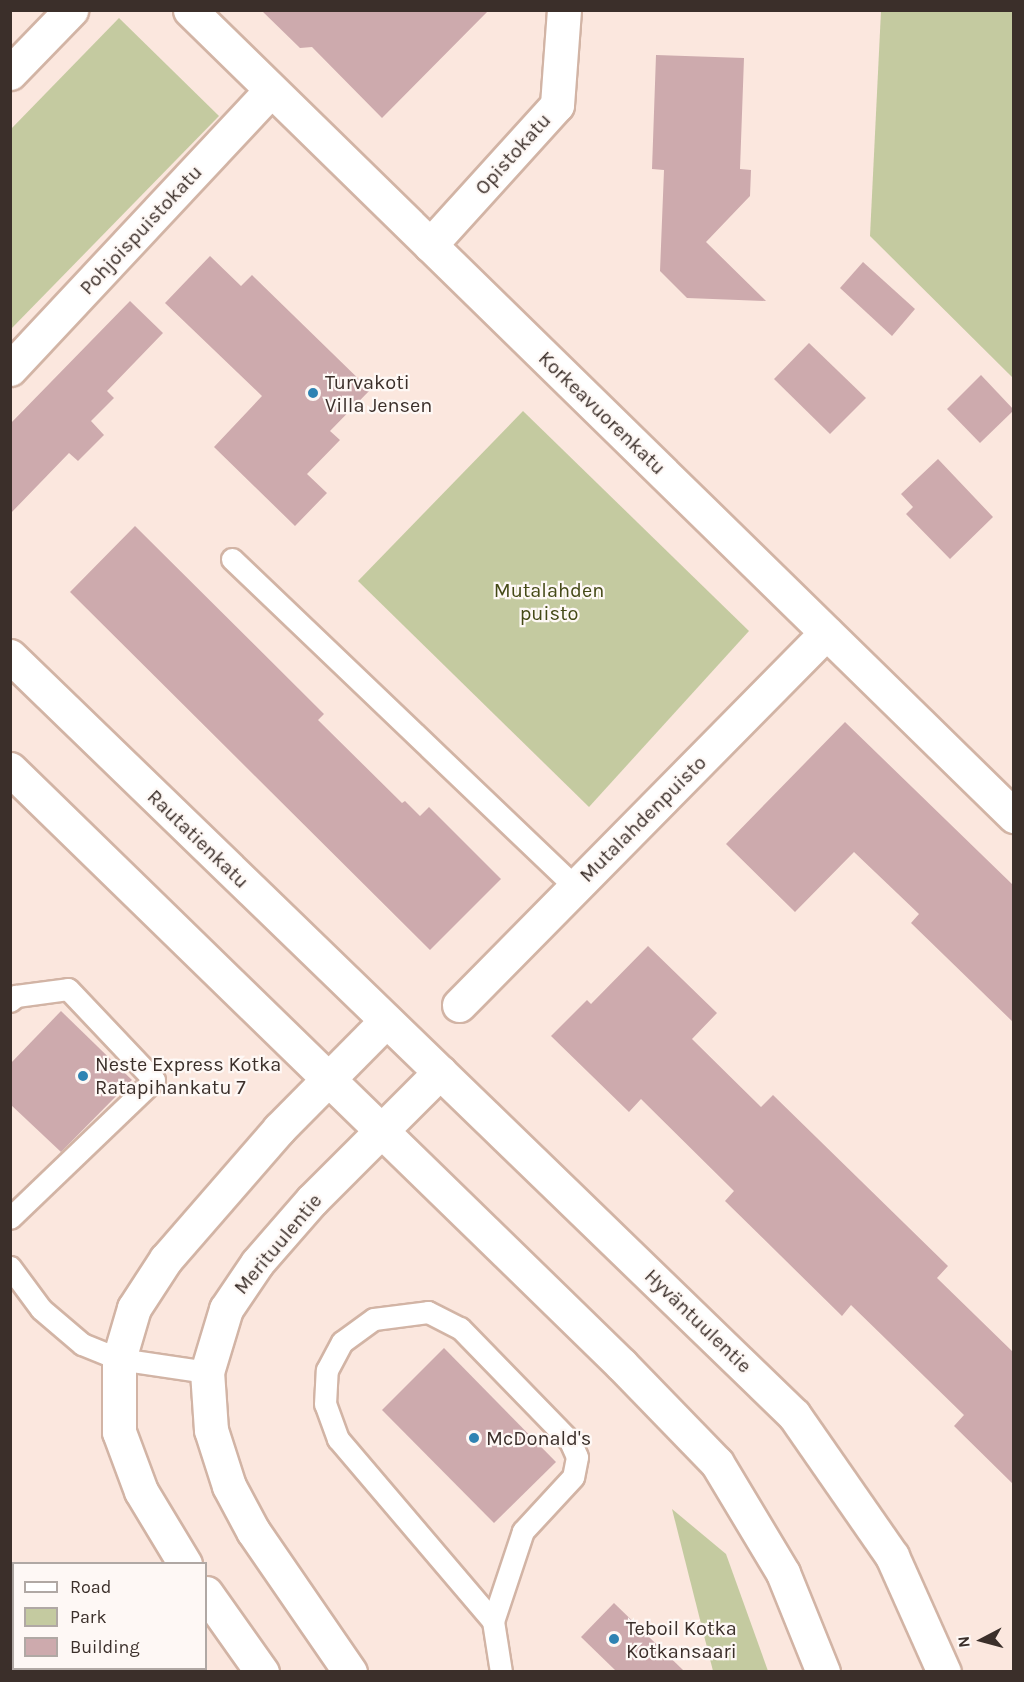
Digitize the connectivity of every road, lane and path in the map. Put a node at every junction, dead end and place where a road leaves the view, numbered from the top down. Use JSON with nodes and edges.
{"nodes":[{"id":1,"x":71,"y":10,"type":"edge"},
{"id":2,"x":190,"y":10,"type":"edge"},
{"id":3,"x":564,"y":10,"type":"edge"},
{"id":4,"x":10,"y":73,"type":"edge"},
{"id":5,"x":271,"y":90,"type":"junction"},
{"id":6,"x":430,"y":245,"type":"junction"},
{"id":7,"x":10,"y":369,"type":"edge"},
{"id":8,"x":232,"y":559,"type":"dead end"},
{"id":9,"x":826,"y":633,"type":"junction"},
{"id":10,"x":10,"y":656,"type":"edge"},
{"id":11,"x":10,"y":769,"type":"edge"},
{"id":12,"x":1014,"y":816,"type":"edge"},
{"id":13,"x":575,"y":887,"type":"junction"},
{"id":14,"x":10,"y":1001,"type":"edge"},
{"id":15,"x":459,"y":1005,"type":"dead end"},
{"id":16,"x":386,"y":1021,"type":"junction"},
{"id":17,"x":440,"y":1072,"type":"junction"},
{"id":18,"x":328,"y":1079,"type":"junction"},
{"id":19,"x":381,"y":1131,"type":"junction"},
{"id":20,"x":10,"y":1218,"type":"edge"},
{"id":21,"x":10,"y":1267,"type":"edge"},
{"id":22,"x":119,"y":1359,"type":"junction"},
{"id":23,"x":207,"y":1372,"type":"junction"},
{"id":24,"x":184,"y":1562,"type":"edge"},
{"id":25,"x":207,"y":1594,"type":"edge"},
{"id":26,"x":493,"y":1621,"type":"junction"},
{"id":27,"x":262,"y":1671,"type":"edge"},
{"id":28,"x":350,"y":1671,"type":"edge"},
{"id":29,"x":501,"y":1671,"type":"edge"},
{"id":30,"x":823,"y":1671,"type":"edge"},
{"id":31,"x":944,"y":1671,"type":"edge"}],
"edges":[{"from":1,"to":4,"type":"main road"},
{"from":2,"to":5,"type":"main road","name":"Korkeavuorenkatu"},
{"from":3,"to":6,"type":"main road","name":"Opistokatu"},
{"from":5,"to":6,"type":"main road","name":"Korkeavuorenkatu"},
{"from":5,"to":7,"type":"main road","name":"Pohjoispuistokatu"},
{"from":6,"to":9,"type":"main road","name":"Korkeavuorenkatu"},
{"from":8,"to":13,"type":"lane"},
{"from":9,"to":12,"type":"main road","name":"Korkeavuorenkatu"},
{"from":9,"to":13,"type":"main road","name":"Mutalahdenpuisto"},
{"from":10,"to":16,"type":"main road","name":"Rautatienkatu"},
{"from":11,"to":18,"type":"main road"},
{"from":13,"to":15,"type":"main road","name":"Mutalahdenpuisto"},
{"from":14,"to":20,"type":"lane"},
{"from":16,"to":17,"type":"main road","name":"Hyväntuulentie"},
{"from":16,"to":18,"type":"main road"},
{"from":17,"to":19,"type":"main road","name":"Merituulentie"},
{"from":17,"to":31,"type":"main road","name":"Hyväntuulentie"},
{"from":18,"to":19,"type":"main road"},
{"from":18,"to":22,"type":"main road"},
{"from":19,"to":23,"type":"main road","name":"Merituulentie"},
{"from":19,"to":30,"type":"main road"},
{"from":21,"to":22,"type":"lane"},
{"from":22,"to":23,"type":"lane"},
{"from":22,"to":24,"type":"main road"},
{"from":23,"to":28,"type":"main road","name":"Merituulentie"},
{"from":25,"to":27,"type":"main road"},
{"from":26,"to":26,"type":"lane"},
{"from":26,"to":29,"type":"lane"}]}
